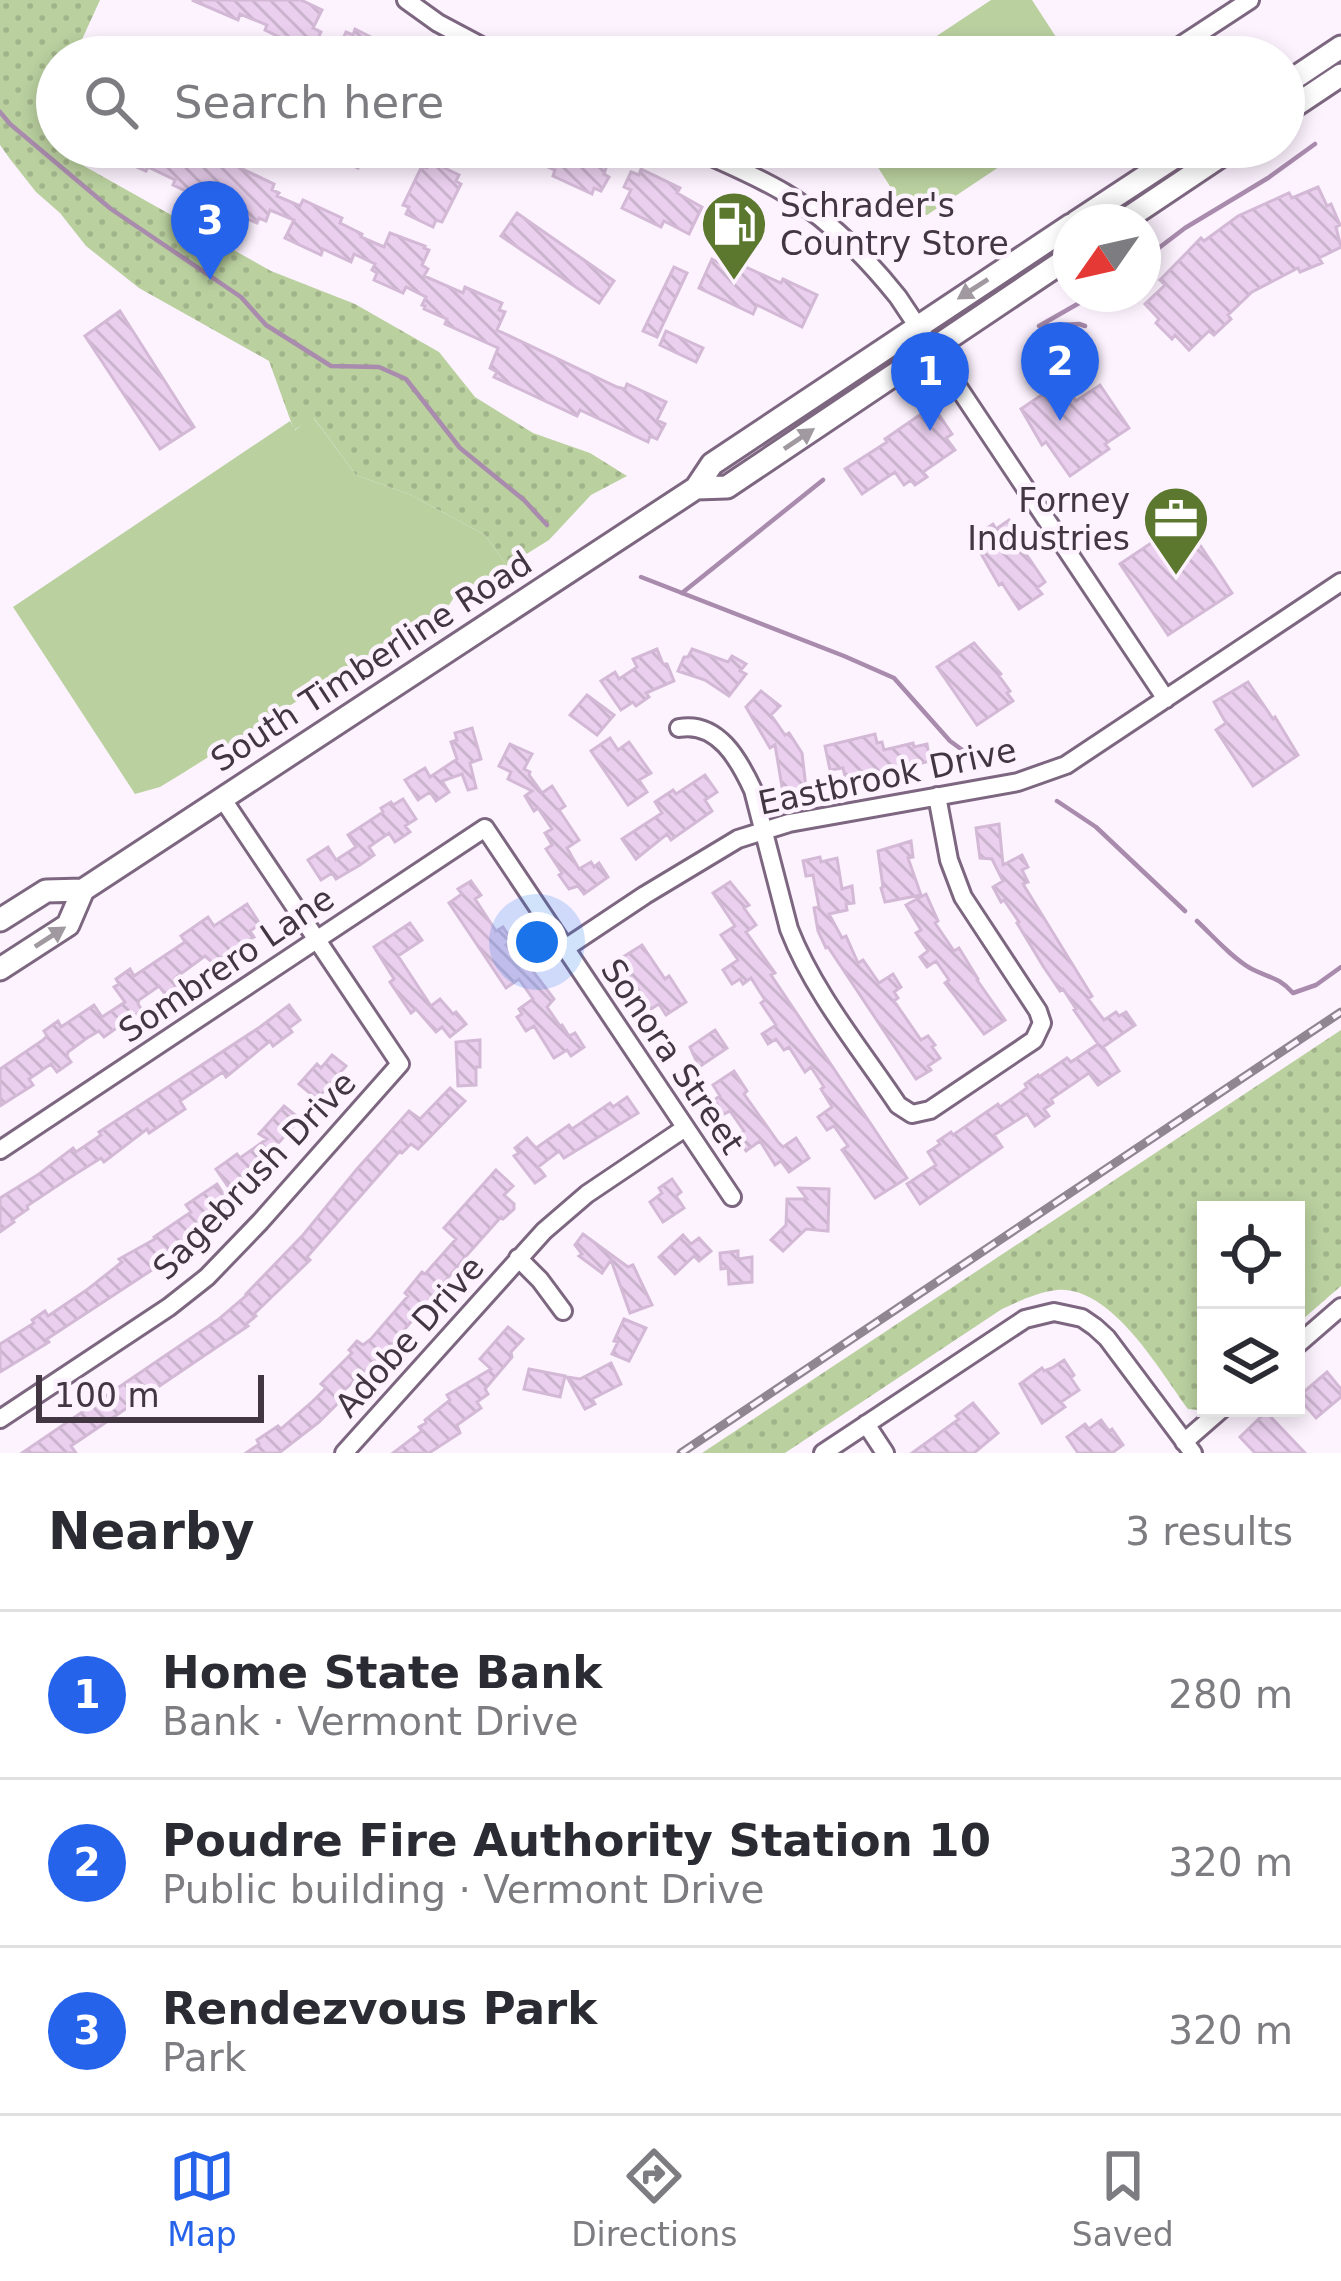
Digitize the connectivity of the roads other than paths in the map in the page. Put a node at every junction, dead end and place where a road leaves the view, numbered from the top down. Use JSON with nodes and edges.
{"nodes":[{"id":1,"x":406,"y":0,"type":"edge"},
{"id":2,"x":1250,"y":0,"type":"edge"},
{"id":3,"x":462,"y":36,"type":"edge"},
{"id":4,"x":1195,"y":36,"type":"edge"},
{"id":5,"x":1341,"y":47,"type":"edge"},
{"id":6,"x":1305,"y":71,"type":"edge"},
{"id":7,"x":1341,"y":75,"type":"edge"},
{"id":8,"x":1305,"y":99,"type":"edge"},
{"id":9,"x":733,"y":168,"type":"edge"},
{"id":10,"x":1158,"y":168,"type":"edge"},
{"id":11,"x":1203,"y":168,"type":"edge"},
{"id":12,"x":1103,"y":204,"type":"edge"},
{"id":13,"x":1149,"y":204,"type":"edge"},
{"id":14,"x":1053,"y":237,"type":"edge"},
{"id":15,"x":1053,"y":268,"type":"edge"},
{"id":16,"x":917,"y":327,"type":"junction"},
{"id":17,"x":932,"y":350,"type":"junction"},
{"id":18,"x":696,"y":488,"type":"junction"},
{"id":19,"x":1341,"y":582,"type":"edge"},
{"id":20,"x":1166,"y":698,"type":"junction"},
{"id":21,"x":680,"y":728,"type":"dead end"},
{"id":22,"x":937,"y":796,"type":"junction"},
{"id":23,"x":222,"y":798,"type":"junction"},
{"id":24,"x":485,"y":828,"type":"joint"},
{"id":25,"x":764,"y":830,"type":"junction"},
{"id":26,"x":83,"y":890,"type":"junction"},
{"id":27,"x":0,"y":920,"type":"edge"},
{"id":28,"x":317,"y":939,"type":"junction"},
{"id":29,"x":564,"y":949,"type":"junction"},
{"id":30,"x":0,"y":969,"type":"edge"},
{"id":31,"x":685,"y":1128,"type":"junction"},
{"id":32,"x":0,"y":1150,"type":"edge"},
{"id":33,"x":732,"y":1198,"type":"dead end"},
{"id":34,"x":518,"y":1258,"type":"junction"},
{"id":35,"x":1341,"y":1307,"type":"edge"},
{"id":36,"x":563,"y":1311,"type":"dead end"},
{"id":37,"x":1305,"y":1338,"type":"edge"},
{"id":38,"x":1215,"y":1417,"type":"edge"},
{"id":39,"x":0,"y":1419,"type":"edge"},
{"id":40,"x":866,"y":1424,"type":"junction"},
{"id":41,"x":1188,"y":1448,"type":"edge"},
{"id":42,"x":344,"y":1453,"type":"edge"},
{"id":43,"x":823,"y":1453,"type":"edge"},
{"id":44,"x":886,"y":1453,"type":"edge"}],
"edges":[{"from":1,"to":3,"type":"street"},
{"from":2,"to":4,"type":"street"},
{"from":5,"to":6,"type":"main road"},
{"from":7,"to":8,"type":"main road"},
{"from":9,"to":16,"type":"street"},
{"from":10,"to":12,"type":"main road","name":"South Timberline Road"},
{"from":11,"to":13,"type":"main road"},
{"from":14,"to":16,"type":"main road","name":"South Timberline Road","one_way":true},
{"from":15,"to":17,"type":"main road","name":"South Timberline Road"},
{"from":16,"to":17,"type":"street"},
{"from":16,"to":18,"type":"main road","name":"South Timberline Road"},
{"from":18,"to":17,"type":"main road","name":"South Timberline Road","one_way":true},
{"from":17,"to":20,"type":"street"},
{"from":18,"to":23,"type":"main road","name":"South Timberline Road"},
{"from":19,"to":20,"type":"street","name":"Eastbrook Drive"},
{"from":20,"to":22,"type":"street","name":"Eastbrook Drive"},
{"from":21,"to":25,"type":"street"},
{"from":22,"to":25,"type":"street","name":"Eastbrook Drive"},
{"from":22,"to":25,"type":"street"},
{"from":23,"to":26,"type":"main road","name":"South Timberline Road"},
{"from":23,"to":28,"type":"street","name":"Sagebrush Drive"},
{"from":24,"to":28,"type":"street","name":"Sombrero Lane"},
{"from":24,"to":29,"type":"street","name":"Sonora Street"},
{"from":25,"to":29,"type":"street","name":"Eastbrook Drive"},
{"from":26,"to":27,"type":"main road","name":"South Timberline Road"},
{"from":30,"to":26,"type":"main road","name":"South Timberline Road","one_way":true},
{"from":28,"to":32,"type":"street","name":"Sombrero Lane"},
{"from":28,"to":39,"type":"street","name":"Sagebrush Drive"},
{"from":29,"to":31,"type":"street","name":"Sonora Street"},
{"from":31,"to":33,"type":"street","name":"Sonora Street"},
{"from":31,"to":34,"type":"street","name":"Adobe Drive"},
{"from":34,"to":36,"type":"street","name":"Adobe Drive"},
{"from":34,"to":42,"type":"street","name":"Adobe Drive"},
{"from":35,"to":37,"type":"street"},
{"from":38,"to":41,"type":"street"},
{"from":40,"to":41,"type":"street"},
{"from":40,"to":43,"type":"street"},
{"from":40,"to":44,"type":"street"}]}
